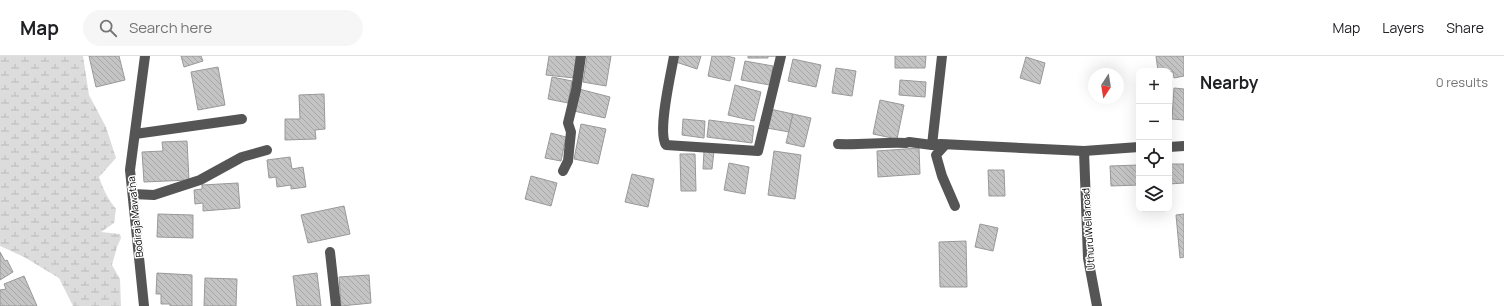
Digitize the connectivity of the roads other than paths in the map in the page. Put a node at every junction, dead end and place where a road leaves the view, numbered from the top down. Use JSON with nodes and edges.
{"nodes":[{"id":1,"x":145,"y":56,"type":"edge"},
{"id":2,"x":582,"y":56,"type":"edge"},
{"id":3,"x":674,"y":56,"type":"edge"},
{"id":4,"x":780,"y":56,"type":"edge"},
{"id":5,"x":942,"y":56,"type":"edge"},
{"id":6,"x":242,"y":119,"type":"dead end"},
{"id":7,"x":135,"y":134,"type":"junction"},
{"id":8,"x":838,"y":144,"type":"dead end"},
{"id":9,"x":944,"y":144,"type":"junction"},
{"id":10,"x":932,"y":145,"type":"junction"},
{"id":11,"x":1184,"y":146,"type":"edge"},
{"id":12,"x":1136,"y":147,"type":"edge"},
{"id":13,"x":1172,"y":147,"type":"edge"},
{"id":14,"x":267,"y":150,"type":"dead end"},
{"id":15,"x":1084,"y":151,"type":"junction"},
{"id":16,"x":563,"y":171,"type":"dead end"},
{"id":17,"x":133,"y":194,"type":"junction"},
{"id":18,"x":955,"y":206,"type":"dead end"},
{"id":19,"x":330,"y":252,"type":"dead end"},
{"id":20,"x":144,"y":306,"type":"edge"},
{"id":21,"x":336,"y":306,"type":"edge"},
{"id":22,"x":1097,"y":306,"type":"edge"}],
"edges":[{"from":1,"to":7,"type":"street","name":"Bodiraja Mawatha"},
{"from":2,"to":16,"type":"street"},
{"from":3,"to":4,"type":"street"},
{"from":5,"to":10,"type":"street"},
{"from":6,"to":7,"type":"street"},
{"from":7,"to":17,"type":"street","name":"Bodiraja Mawatha"},
{"from":8,"to":10,"type":"street"},
{"from":9,"to":10,"type":"street"},
{"from":9,"to":15,"type":"street"},
{"from":9,"to":18,"type":"street"},
{"from":11,"to":13,"type":"street"},
{"from":12,"to":15,"type":"street"},
{"from":14,"to":17,"type":"street"},
{"from":15,"to":22,"type":"street","name":"Uthuru Wella road"},
{"from":17,"to":20,"type":"street","name":"Bodiraja Mawatha"},
{"from":19,"to":21,"type":"street"}]}
